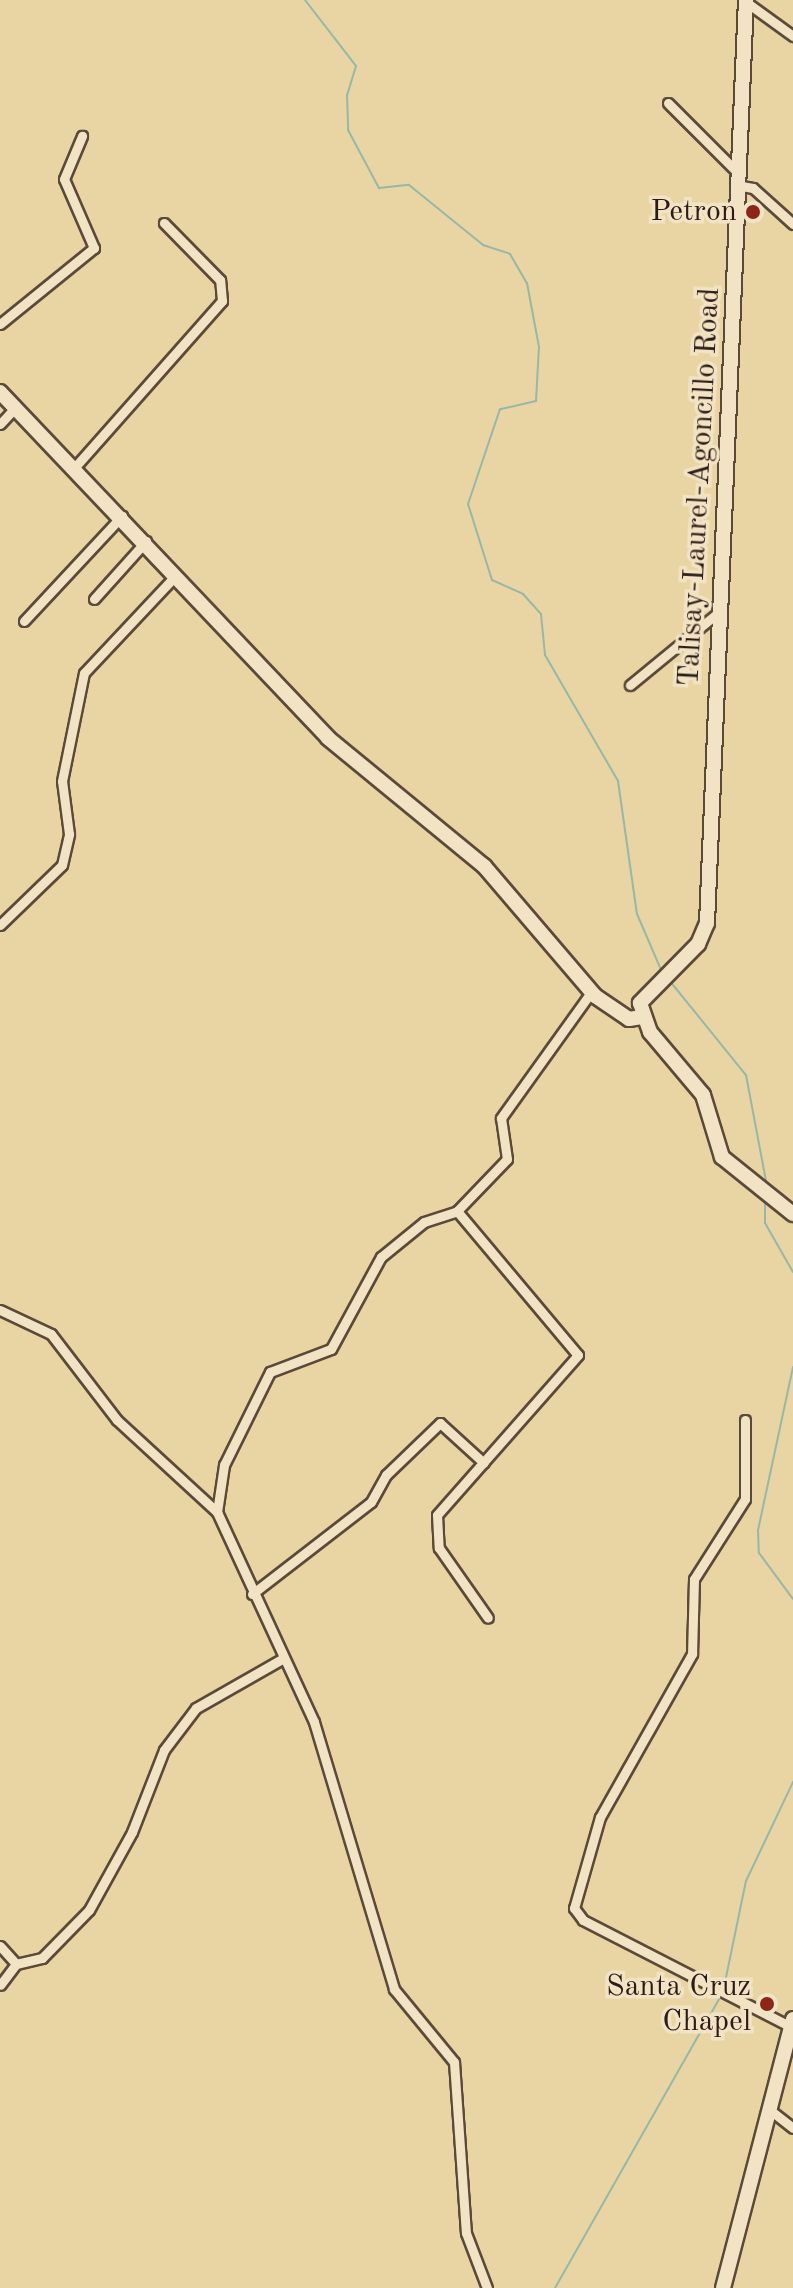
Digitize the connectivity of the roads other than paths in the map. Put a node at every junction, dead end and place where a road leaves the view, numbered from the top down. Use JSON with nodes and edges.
{"nodes":[{"id":1,"x":746,"y":1,"type":"edge"},
{"id":2,"x":793,"y":36,"type":"edge"},
{"id":3,"x":668,"y":103,"type":"dead end"},
{"id":4,"x":82,"y":136,"type":"dead end"},
{"id":5,"x":736,"y":178,"type":"junction"},
{"id":6,"x":164,"y":223,"type":"dead end"},
{"id":7,"x":793,"y":224,"type":"edge"},
{"id":8,"x":0,"y":324,"type":"edge"},
{"id":9,"x":0,"y":392,"type":"edge"},
{"id":10,"x":16,"y":407,"type":"junction"},
{"id":11,"x":0,"y":424,"type":"edge"},
{"id":12,"x":75,"y":467,"type":"junction"},
{"id":13,"x":122,"y":516,"type":"junction"},
{"id":14,"x":146,"y":541,"type":"junction"},
{"id":15,"x":176,"y":575,"type":"junction"},
{"id":16,"x":94,"y":599,"type":"dead end"},
{"id":17,"x":720,"y":611,"type":"junction"},
{"id":18,"x":24,"y":621,"type":"dead end"},
{"id":19,"x":630,"y":685,"type":"dead end"},
{"id":20,"x":0,"y":925,"type":"edge"},
{"id":21,"x":592,"y":991,"type":"junction"},
{"id":22,"x":642,"y":1017,"type":"junction"},
{"id":23,"x":457,"y":1211,"type":"junction"},
{"id":24,"x":793,"y":1214,"type":"edge"},
{"id":25,"x":0,"y":1310,"type":"edge"},
{"id":26,"x":745,"y":1420,"type":"dead end"},
{"id":27,"x":484,"y":1463,"type":"junction"},
{"id":28,"x":217,"y":1512,"type":"junction"},
{"id":29,"x":252,"y":1594,"type":"junction"},
{"id":30,"x":488,"y":1618,"type":"dead end"},
{"id":31,"x":282,"y":1659,"type":"junction"},
{"id":32,"x":0,"y":1946,"type":"edge"},
{"id":33,"x":16,"y":1964,"type":"junction"},
{"id":34,"x":0,"y":1985,"type":"edge"},
{"id":35,"x":792,"y":2023,"type":"edge"},
{"id":36,"x":770,"y":2110,"type":"junction"},
{"id":37,"x":793,"y":2128,"type":"edge"},
{"id":38,"x":487,"y":2288,"type":"edge"},
{"id":39,"x":723,"y":2288,"type":"edge"}],
"edges":[{"from":1,"to":2,"type":"street"},
{"from":1,"to":5,"type":"main road","name":"Talisay-Laurel-Agoncillo Road"},
{"from":3,"to":5,"type":"street"},
{"from":4,"to":8,"type":"street"},
{"from":5,"to":7,"type":"street"},
{"from":5,"to":17,"type":"main road","name":"Talisay-Laurel-Agoncillo Road"},
{"from":6,"to":12,"type":"street"},
{"from":9,"to":10,"type":"main road"},
{"from":10,"to":11,"type":"street"},
{"from":10,"to":12,"type":"main road"},
{"from":12,"to":13,"type":"main road"},
{"from":13,"to":14,"type":"main road"},
{"from":13,"to":18,"type":"street"},
{"from":14,"to":15,"type":"main road"},
{"from":14,"to":16,"type":"street"},
{"from":15,"to":20,"type":"street"},
{"from":15,"to":21,"type":"main road"},
{"from":17,"to":19,"type":"street"},
{"from":17,"to":22,"type":"main road","name":"Talisay-Laurel-Agoncillo Road"},
{"from":21,"to":22,"type":"main road"},
{"from":21,"to":23,"type":"street"},
{"from":22,"to":24,"type":"main road"},
{"from":23,"to":27,"type":"street"},
{"from":23,"to":28,"type":"street"},
{"from":25,"to":28,"type":"street"},
{"from":26,"to":35,"type":"street"},
{"from":27,"to":29,"type":"street"},
{"from":27,"to":30,"type":"street"},
{"from":28,"to":29,"type":"street"},
{"from":29,"to":31,"type":"street"},
{"from":31,"to":33,"type":"street"},
{"from":31,"to":38,"type":"street"},
{"from":32,"to":33,"type":"street"},
{"from":33,"to":34,"type":"street"},
{"from":35,"to":36,"type":"main road"},
{"from":36,"to":37,"type":"street"},
{"from":36,"to":39,"type":"main road"}]}
